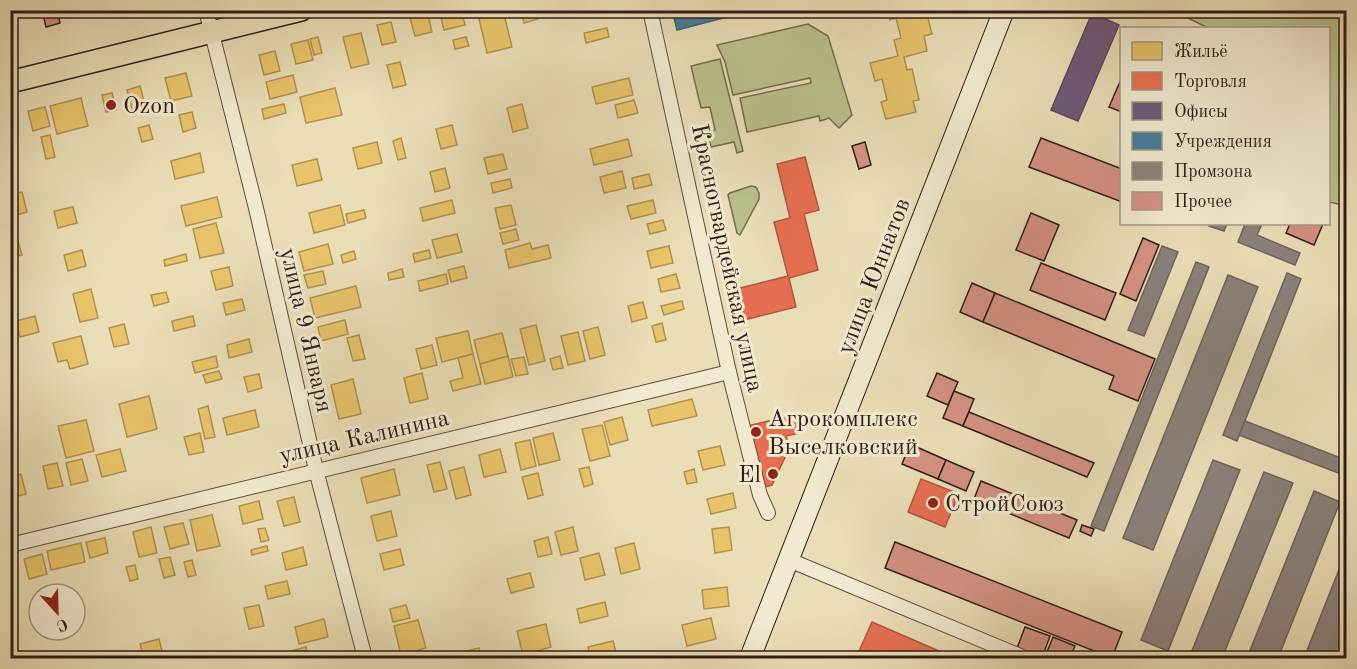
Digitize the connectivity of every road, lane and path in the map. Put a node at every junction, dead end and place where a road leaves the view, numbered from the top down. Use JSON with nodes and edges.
{"nodes":[{"id":1,"x":206,"y":10,"type":"edge"},
{"id":2,"x":301,"y":10,"type":"edge"},
{"id":3,"x":650,"y":10,"type":"edge"},
{"id":4,"x":1004,"y":10,"type":"edge"},
{"id":5,"x":211,"y":33,"type":"junction"},
{"id":6,"x":10,"y":82,"type":"edge"},
{"id":7,"x":729,"y":372,"type":"junction"},
{"id":8,"x":316,"y":471,"type":"junction"},
{"id":9,"x":768,"y":513,"type":"dead end"},
{"id":10,"x":10,"y":544,"type":"edge"},
{"id":11,"x":789,"y":560,"type":"junction"},
{"id":12,"x":365,"y":658,"type":"edge"},
{"id":13,"x":750,"y":658,"type":"edge"},
{"id":14,"x":1025,"y":658,"type":"edge"}],
"edges":[{"from":1,"to":5,"type":"street","name":"улица 9 Января"},
{"from":2,"to":5,"type":"main road"},
{"from":3,"to":7,"type":"street","name":"Красногвардейская улица"},
{"from":4,"to":11,"type":"main road","name":"улица Юннатов"},
{"from":5,"to":6,"type":"main road"},
{"from":5,"to":8,"type":"street","name":"улица 9 Января"},
{"from":7,"to":8,"type":"street","name":"улица Калинина"},
{"from":7,"to":9,"type":"street","name":"Красногвардейская улица"},
{"from":8,"to":10,"type":"street","name":"улица Калинина"},
{"from":8,"to":12,"type":"street","name":"улица 9 Января"},
{"from":11,"to":13,"type":"main road","name":"улица Юннатов"},
{"from":11,"to":14,"type":"street"}]}
